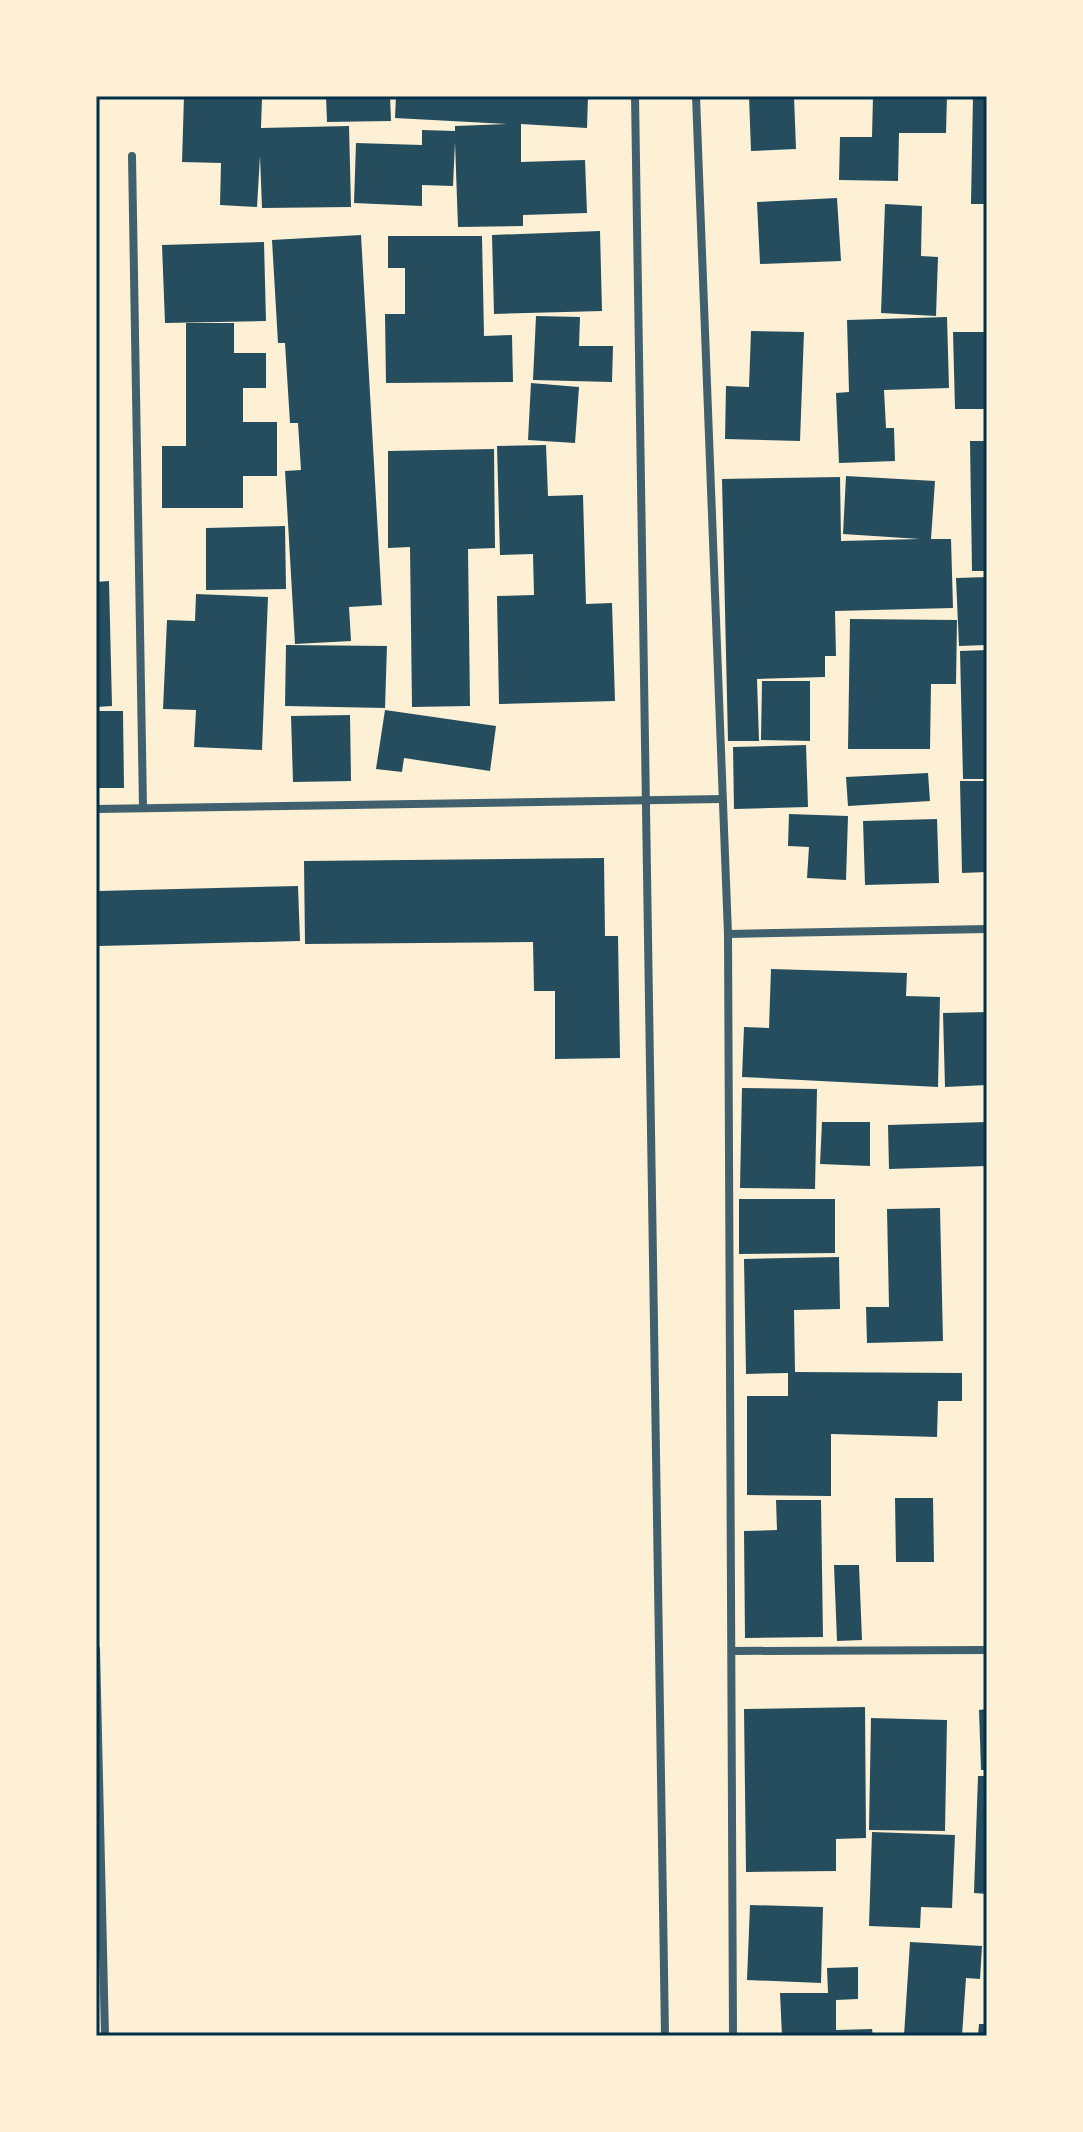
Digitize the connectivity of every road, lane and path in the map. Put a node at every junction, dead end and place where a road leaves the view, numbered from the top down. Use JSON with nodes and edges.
{"nodes":[{"id":1,"x":635,"y":96,"type":"edge"},
{"id":2,"x":696,"y":96,"type":"edge"},
{"id":3,"x":132,"y":156,"type":"dead end"},
{"id":4,"x":722,"y":799,"type":"junction"},
{"id":5,"x":647,"y":801,"type":"junction"},
{"id":6,"x":143,"y":807,"type":"junction"},
{"id":7,"x":96,"y":809,"type":"edge"},
{"id":8,"x":987,"y":929,"type":"edge"},
{"id":9,"x":728,"y":934,"type":"junction"},
{"id":10,"x":96,"y":1649,"type":"edge"},
{"id":11,"x":987,"y":1650,"type":"edge"},
{"id":12,"x":732,"y":1651,"type":"junction"},
{"id":13,"x":105,"y":2036,"type":"edge"},
{"id":14,"x":665,"y":2036,"type":"edge"},
{"id":15,"x":733,"y":2036,"type":"edge"}],
"edges":[{"from":1,"to":5,"type":"street"},
{"from":2,"to":4,"type":"street"},
{"from":3,"to":6,"type":"street"},
{"from":4,"to":5,"type":"street"},
{"from":4,"to":9,"type":"street"},
{"from":5,"to":6,"type":"street"},
{"from":5,"to":14,"type":"street"},
{"from":6,"to":7,"type":"street"},
{"from":8,"to":9,"type":"street"},
{"from":9,"to":12,"type":"street"},
{"from":10,"to":13,"type":"street"},
{"from":11,"to":12,"type":"street"},
{"from":12,"to":15,"type":"street"}]}
